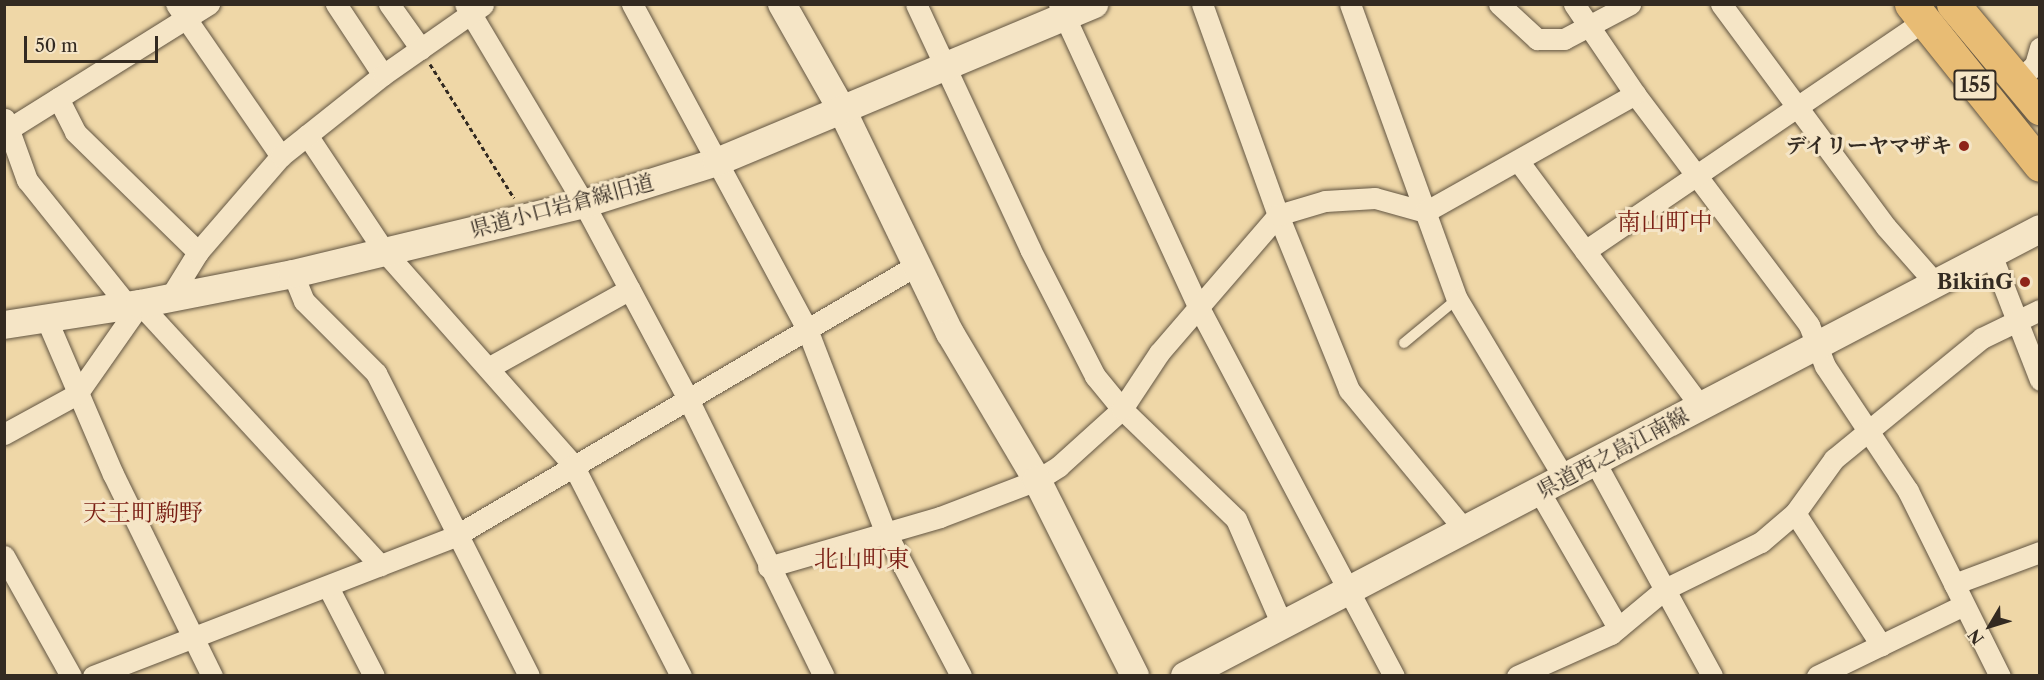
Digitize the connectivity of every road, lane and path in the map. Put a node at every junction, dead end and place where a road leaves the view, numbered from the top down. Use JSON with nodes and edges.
{"nodes":[{"id":1,"x":209,"y":4,"type":"edge"},
{"id":2,"x":336,"y":4,"type":"edge"},
{"id":3,"x":389,"y":4,"type":"edge"},
{"id":4,"x":632,"y":4,"type":"edge"},
{"id":5,"x":782,"y":4,"type":"edge"},
{"id":6,"x":916,"y":4,"type":"edge"},
{"id":7,"x":1094,"y":4,"type":"edge"},
{"id":8,"x":1202,"y":4,"type":"edge"},
{"id":9,"x":1350,"y":4,"type":"edge"},
{"id":10,"x":1499,"y":4,"type":"edge"},
{"id":11,"x":1574,"y":4,"type":"edge"},
{"id":12,"x":1630,"y":4,"type":"edge"},
{"id":13,"x":1721,"y":4,"type":"edge"},
{"id":14,"x":1953,"y":4,"type":"edge"},
{"id":15,"x":473,"y":7,"type":"edge"},
{"id":16,"x":1062,"y":10,"type":"edge"},
{"id":17,"x":182,"y":13,"type":"edge"},
{"id":18,"x":1917,"y":13,"type":"edge"},
{"id":19,"x":1588,"y":26,"type":"junction"},
{"id":20,"x":2040,"y":48,"type":"edge"},
{"id":21,"x":421,"y":49,"type":"junction"},
{"id":22,"x":948,"y":68,"type":"junction"},
{"id":23,"x":383,"y":75,"type":"junction"},
{"id":24,"x":2016,"y":82,"type":"junction"},
{"id":25,"x":1635,"y":94,"type":"junction"},
{"id":26,"x":58,"y":98,"type":"junction"},
{"id":27,"x":1795,"y":105,"type":"junction"},
{"id":28,"x":2040,"y":108,"type":"edge"},
{"id":29,"x":843,"y":112,"type":"junction"},
{"id":30,"x":6,"y":127,"type":"edge"},
{"id":31,"x":306,"y":135,"type":"junction"},
{"id":32,"x":281,"y":156,"type":"junction"},
{"id":33,"x":717,"y":162,"type":"junction"},
{"id":34,"x":1519,"y":162,"type":"junction"},
{"id":35,"x":2040,"y":165,"type":"edge"},
{"id":36,"x":1696,"y":176,"type":"junction"},
{"id":37,"x":584,"y":204,"type":"junction"},
{"id":38,"x":1425,"y":212,"type":"junction"},
{"id":39,"x":1278,"y":215,"type":"junction"},
{"id":40,"x":526,"y":217,"type":"junction"},
{"id":41,"x":2040,"y":228,"type":"edge"},
{"id":42,"x":384,"y":251,"type":"junction"},
{"id":43,"x":1585,"y":251,"type":"junction"},
{"id":44,"x":198,"y":252,"type":"junction"},
{"id":45,"x":1991,"y":254,"type":"junction"},
{"id":46,"x":915,"y":266,"type":"junction"},
{"id":47,"x":293,"y":274,"type":"junction"},
{"id":48,"x":1936,"y":284,"type":"junction"},
{"id":49,"x":630,"y":289,"type":"junction"},
{"id":50,"x":169,"y":299,"type":"junction"},
{"id":51,"x":1457,"y":299,"type":"junction"},
{"id":52,"x":134,"y":305,"type":"junction"},
{"id":53,"x":1198,"y":306,"type":"junction"},
{"id":54,"x":2040,"y":310,"type":"edge"},
{"id":55,"x":46,"y":318,"type":"junction"},
{"id":56,"x":2016,"y":320,"type":"junction"},
{"id":57,"x":4,"y":325,"type":"edge"},
{"id":58,"x":807,"y":328,"type":"junction"},
{"id":59,"x":1404,"y":343,"type":"dead end"},
{"id":60,"x":1817,"y":347,"type":"junction"},
{"id":61,"x":488,"y":368,"type":"junction"},
{"id":62,"x":2040,"y":380,"type":"edge"},
{"id":63,"x":77,"y":394,"type":"junction"},
{"id":64,"x":689,"y":401,"type":"junction"},
{"id":65,"x":1701,"y":407,"type":"junction"},
{"id":66,"x":1122,"y":409,"type":"junction"},
{"id":67,"x":1869,"y":431,"type":"junction"},
{"id":68,"x":4,"y":434,"type":"edge"},
{"id":69,"x":1595,"y":462,"type":"junction"},
{"id":70,"x":573,"y":465,"type":"junction"},
{"id":71,"x":1564,"y":478,"type":"junction"},
{"id":72,"x":1037,"y":480,"type":"junction"},
{"id":73,"x":1539,"y":491,"type":"junction"},
{"id":74,"x":1795,"y":513,"type":"junction"},
{"id":75,"x":1465,"y":530,"type":"junction"},
{"id":76,"x":885,"y":531,"type":"junction"},
{"id":77,"x":455,"y":536,"type":"junction"},
{"id":78,"x":2040,"y":552,"type":"edge"},
{"id":79,"x":4,"y":556,"type":"edge"},
{"id":80,"x":380,"y":564,"type":"junction"},
{"id":81,"x":768,"y":567,"type":"junction"},
{"id":82,"x":1954,"y":584,"type":"junction"},
{"id":83,"x":328,"y":587,"type":"junction"},
{"id":84,"x":1665,"y":589,"type":"junction"},
{"id":85,"x":1351,"y":591,"type":"junction"},
{"id":86,"x":1964,"y":605,"type":"junction"},
{"id":87,"x":1284,"y":627,"type":"junction"},
{"id":88,"x":1618,"y":628,"type":"junction"},
{"id":89,"x":193,"y":638,"type":"junction"},
{"id":90,"x":1881,"y":645,"type":"junction"},
{"id":91,"x":1538,"y":671,"type":"edge"},
{"id":92,"x":71,"y":675,"type":"edge"},
{"id":93,"x":93,"y":675,"type":"edge"},
{"id":94,"x":212,"y":675,"type":"edge"},
{"id":95,"x":374,"y":675,"type":"edge"},
{"id":96,"x":529,"y":675,"type":"edge"},
{"id":97,"x":681,"y":675,"type":"edge"},
{"id":98,"x":824,"y":675,"type":"edge"},
{"id":99,"x":961,"y":675,"type":"edge"},
{"id":100,"x":1135,"y":675,"type":"edge"},
{"id":101,"x":1185,"y":675,"type":"edge"},
{"id":102,"x":1395,"y":675,"type":"edge"},
{"id":103,"x":1517,"y":675,"type":"edge"},
{"id":104,"x":1712,"y":675,"type":"edge"},
{"id":105,"x":1817,"y":675,"type":"edge"},
{"id":106,"x":2000,"y":675,"type":"edge"}],
"edges":[{"from":1,"to":17,"type":"street"},
{"from":2,"to":23,"type":"street"},
{"from":3,"to":21,"type":"street"},
{"from":4,"to":33,"type":"street"},
{"from":5,"to":29,"type":"street"},
{"from":6,"to":22,"type":"street"},
{"from":7,"to":16,"type":"street","name":"県道小口岩倉線旧道"},
{"from":8,"to":39,"type":"street"},
{"from":9,"to":38,"type":"street"},
{"from":10,"to":19,"type":"street"},
{"from":11,"to":19,"type":"street"},
{"from":12,"to":19,"type":"street"},
{"from":13,"to":27,"type":"street"},
{"from":14,"to":24,"type":"highway","number":"155"},
{"from":15,"to":21,"type":"street"},
{"from":15,"to":37,"type":"street"},
{"from":16,"to":22,"type":"street","name":"県道小口岩倉線旧道"},
{"from":16,"to":53,"type":"street"},
{"from":17,"to":26,"type":"street"},
{"from":17,"to":32,"type":"street"},
{"from":18,"to":27,"type":"street"},
{"from":18,"to":35,"type":"highway","number":"155"},
{"from":19,"to":25,"type":"street"},
{"from":20,"to":24,"type":"street"},
{"from":21,"to":23,"type":"street"},
{"from":21,"to":40,"type":"path"},
{"from":22,"to":29,"type":"street","name":"県道小口岩倉線旧道"},
{"from":22,"to":66,"type":"street"},
{"from":23,"to":31,"type":"street"},
{"from":24,"to":28,"type":"highway","number":"155"},
{"from":25,"to":34,"type":"street"},
{"from":25,"to":36,"type":"street"},
{"from":26,"to":30,"type":"street"},
{"from":26,"to":44,"type":"street"},
{"from":27,"to":36,"type":"street"},
{"from":27,"to":48,"type":"street"},
{"from":29,"to":33,"type":"street","name":"県道小口岩倉線旧道"},
{"from":29,"to":46,"type":"street"},
{"from":30,"to":52,"type":"street"},
{"from":31,"to":32,"type":"street"},
{"from":31,"to":42,"type":"street"},
{"from":32,"to":44,"type":"street"},
{"from":33,"to":37,"type":"street","name":"県道小口岩倉線旧道"},
{"from":33,"to":58,"type":"street"},
{"from":34,"to":38,"type":"street"},
{"from":34,"to":43,"type":"street"},
{"from":36,"to":43,"type":"street"},
{"from":36,"to":60,"type":"street"},
{"from":37,"to":40,"type":"street","name":"県道小口岩倉線旧道"},
{"from":37,"to":49,"type":"street"},
{"from":38,"to":39,"type":"street"},
{"from":38,"to":51,"type":"street"},
{"from":39,"to":53,"type":"street"},
{"from":39,"to":75,"type":"street"},
{"from":40,"to":42,"type":"street","name":"県道小口岩倉線旧道"},
{"from":41,"to":45,"type":"street","name":"県道西之島江南線"},
{"from":42,"to":47,"type":"street","name":"県道小口岩倉線旧道"},
{"from":42,"to":61,"type":"street"},
{"from":43,"to":65,"type":"street"},
{"from":44,"to":50,"type":"street"},
{"from":45,"to":48,"type":"street","name":"県道西之島江南線"},
{"from":45,"to":56,"type":"street"},
{"from":46,"to":58,"type":"street"},
{"from":46,"to":72,"type":"street"},
{"from":47,"to":50,"type":"street","name":"県道小口岩倉線旧道"},
{"from":47,"to":77,"type":"street"},
{"from":48,"to":60,"type":"street","name":"県道西之島江南線"},
{"from":49,"to":61,"type":"street"},
{"from":49,"to":64,"type":"street"},
{"from":50,"to":52,"type":"street","name":"県道小口岩倉線旧道"},
{"from":51,"to":59,"type":"lane"},
{"from":51,"to":71,"type":"street"},
{"from":52,"to":55,"type":"street","name":"県道小口岩倉線旧道"},
{"from":52,"to":63,"type":"street"},
{"from":52,"to":80,"type":"street"},
{"from":53,"to":66,"type":"street"},
{"from":53,"to":85,"type":"street"},
{"from":54,"to":56,"type":"street"},
{"from":55,"to":57,"type":"street","name":"県道小口岩倉線旧道"},
{"from":55,"to":63,"type":"street"},
{"from":56,"to":62,"type":"street"},
{"from":56,"to":67,"type":"street"},
{"from":58,"to":64,"type":"street"},
{"from":58,"to":76,"type":"street"},
{"from":60,"to":65,"type":"street","name":"県道西之島江南線"},
{"from":60,"to":67,"type":"street"},
{"from":61,"to":70,"type":"street"},
{"from":63,"to":68,"type":"street"},
{"from":63,"to":89,"type":"street"},
{"from":64,"to":70,"type":"street"},
{"from":64,"to":81,"type":"street"},
{"from":65,"to":69,"type":"street","name":"県道西之島江南線"},
{"from":66,"to":72,"type":"street"},
{"from":66,"to":87,"type":"street"},
{"from":67,"to":74,"type":"street"},
{"from":67,"to":82,"type":"street"},
{"from":69,"to":71,"type":"street","name":"県道西之島江南線"},
{"from":69,"to":84,"type":"street"},
{"from":70,"to":77,"type":"street"},
{"from":70,"to":97,"type":"street"},
{"from":71,"to":73,"type":"street","name":"県道西之島江南線"},
{"from":72,"to":76,"type":"street"},
{"from":72,"to":100,"type":"street"},
{"from":73,"to":75,"type":"street","name":"県道西之島江南線"},
{"from":73,"to":88,"type":"street"},
{"from":74,"to":84,"type":"street"},
{"from":74,"to":90,"type":"street"},
{"from":75,"to":85,"type":"street","name":"県道西之島江南線"},
{"from":76,"to":81,"type":"street"},
{"from":76,"to":99,"type":"street"},
{"from":77,"to":80,"type":"street"},
{"from":77,"to":96,"type":"street"},
{"from":78,"to":82,"type":"street"},
{"from":79,"to":92,"type":"street"},
{"from":80,"to":83,"type":"street"},
{"from":81,"to":98,"type":"street"},
{"from":82,"to":86,"type":"street"},
{"from":83,"to":89,"type":"street"},
{"from":83,"to":95,"type":"street"},
{"from":84,"to":88,"type":"street"},
{"from":84,"to":104,"type":"street"},
{"from":85,"to":87,"type":"street","name":"県道西之島江南線"},
{"from":85,"to":102,"type":"street"},
{"from":86,"to":90,"type":"street"},
{"from":86,"to":106,"type":"street"},
{"from":87,"to":101,"type":"street","name":"県道西之島江南線"},
{"from":88,"to":91,"type":"street"},
{"from":89,"to":93,"type":"street"},
{"from":89,"to":94,"type":"street"},
{"from":90,"to":105,"type":"street"},
{"from":91,"to":103,"type":"street"}]}
